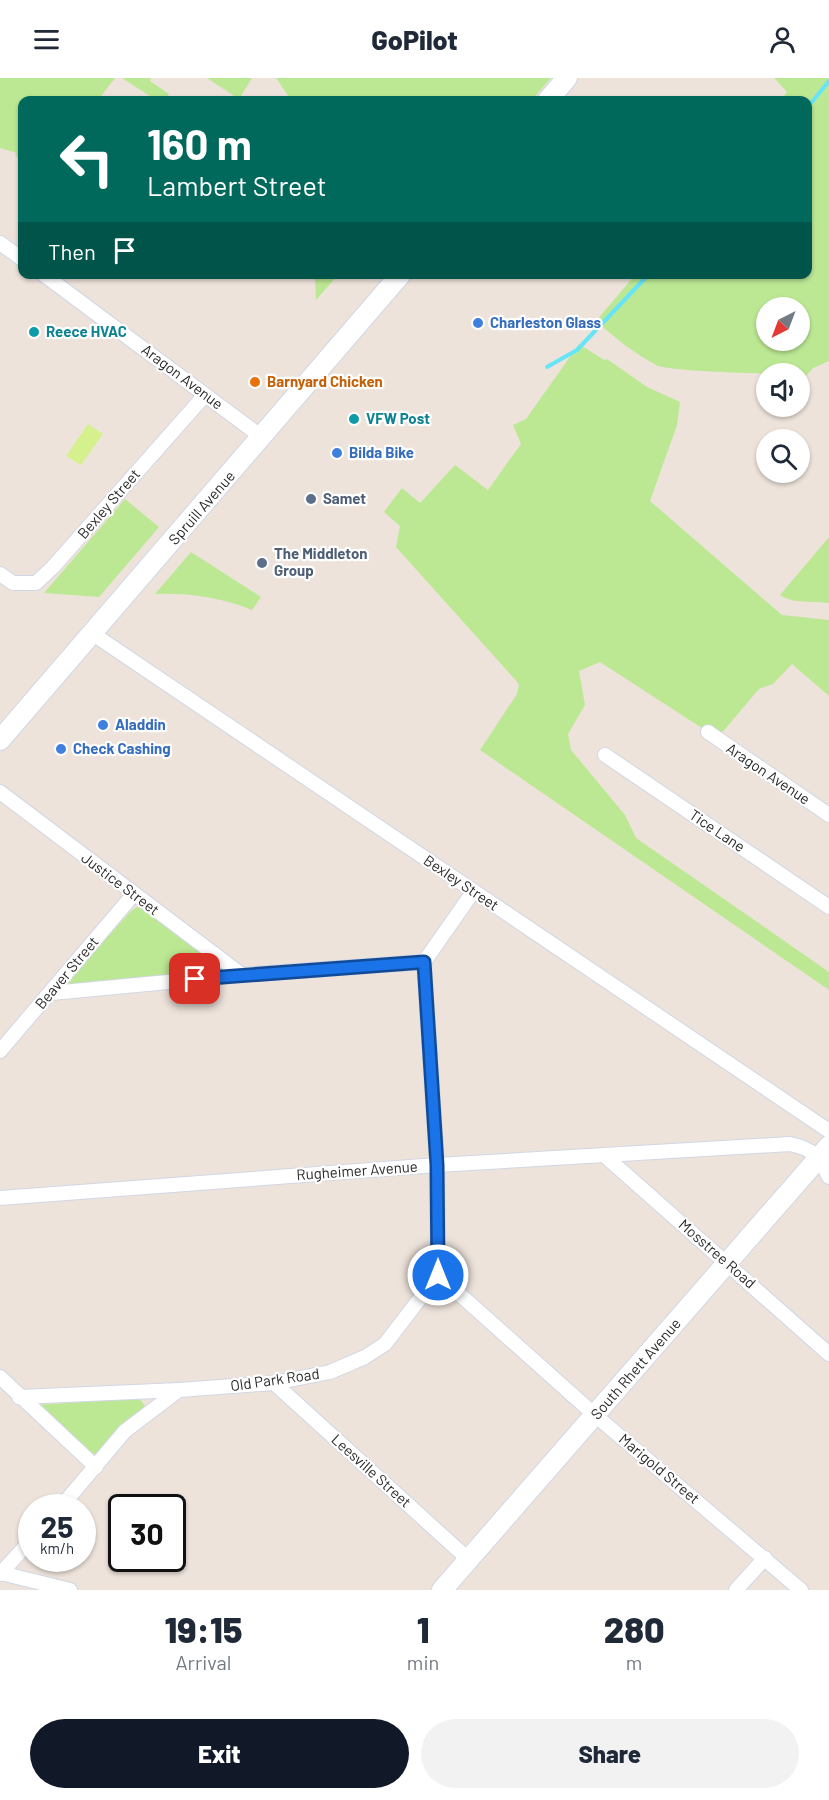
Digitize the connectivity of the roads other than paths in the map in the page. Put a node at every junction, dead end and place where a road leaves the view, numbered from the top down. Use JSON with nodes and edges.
{"nodes":[{"id":1,"x":567,"y":78,"type":"edge"},
{"id":2,"x":551,"y":96,"type":"edge"},
{"id":3,"x":0,"y":243,"type":"edge"},
{"id":4,"x":18,"y":257,"type":"edge"},
{"id":5,"x":50,"y":279,"type":"edge"},
{"id":6,"x":398,"y":279,"type":"edge"},
{"id":7,"x":205,"y":395,"type":"junction"},
{"id":8,"x":263,"y":438,"type":"junction"},
{"id":9,"x":0,"y":574,"type":"edge"},
{"id":10,"x":93,"y":634,"type":"junction"},
{"id":11,"x":708,"y":732,"type":"dead end"},
{"id":12,"x":0,"y":740,"type":"edge"},
{"id":13,"x":605,"y":754,"type":"dead end"},
{"id":14,"x":0,"y":792,"type":"edge"},
{"id":15,"x":829,"y":815,"type":"edge"},
{"id":16,"x":473,"y":891,"type":"junction"},
{"id":17,"x":133,"y":895,"type":"junction"},
{"id":18,"x":829,"y":907,"type":"edge"},
{"id":19,"x":424,"y":962,"type":"junction"},
{"id":20,"x":242,"y":975,"type":"junction"},
{"id":21,"x":52,"y":993,"type":"junction"},
{"id":22,"x":0,"y":1051,"type":"edge"},
{"id":23,"x":829,"y":1131,"type":"edge"},
{"id":24,"x":824,"y":1151,"type":"edge"},
{"id":25,"x":605,"y":1156,"type":"junction"},
{"id":26,"x":437,"y":1165,"type":"junction"},
{"id":27,"x":829,"y":1177,"type":"edge"},
{"id":28,"x":0,"y":1198,"type":"edge"},
{"id":29,"x":728,"y":1263,"type":"junction"},
{"id":30,"x":438,"y":1275,"type":"junction"},
{"id":31,"x":829,"y":1354,"type":"edge"},
{"id":32,"x":0,"y":1377,"type":"edge"},
{"id":33,"x":274,"y":1383,"type":"junction"},
{"id":34,"x":179,"y":1390,"type":"junction"},
{"id":35,"x":19,"y":1397,"type":"junction"},
{"id":36,"x":596,"y":1416,"type":"junction"},
{"id":37,"x":96,"y":1467,"type":"junction"},
{"id":38,"x":72,"y":1494,"type":"edge"},
{"id":39,"x":18,"y":1555,"type":"edge"},
{"id":40,"x":765,"y":1558,"type":"junction"},
{"id":41,"x":468,"y":1559,"type":"junction"},
{"id":42,"x":1,"y":1574,"type":"edge"},
{"id":43,"x":70,"y":1590,"type":"edge"},
{"id":44,"x":442,"y":1590,"type":"edge"},
{"id":45,"x":736,"y":1590,"type":"edge"},
{"id":46,"x":801,"y":1590,"type":"edge"}],
"edges":[{"from":1,"to":2,"type":"street"},
{"from":3,"to":4,"type":"street"},
{"from":5,"to":7,"type":"street","name":"Aragon Avenue"},
{"from":6,"to":8,"type":"street","name":"Spruill Avenue"},
{"from":7,"to":8,"type":"street","name":"Aragon Avenue"},
{"from":7,"to":9,"type":"street","name":"Bexley Street"},
{"from":8,"to":10,"type":"street","name":"Spruill Avenue"},
{"from":10,"to":12,"type":"street","name":"Spruill Avenue"},
{"from":10,"to":16,"type":"street","name":"Bexley Street"},
{"from":11,"to":15,"type":"street","name":"Aragon Avenue"},
{"from":13,"to":18,"type":"street","name":"Tice Lane"},
{"from":14,"to":17,"type":"street","name":"Justice Street"},
{"from":16,"to":19,"type":"street"},
{"from":16,"to":23,"type":"street","name":"Bexley Street"},
{"from":17,"to":20,"type":"street","name":"Justice Street"},
{"from":17,"to":21,"type":"street","name":"Beaver Street"},
{"from":19,"to":20,"type":"street"},
{"from":19,"to":26,"type":"street"},
{"from":20,"to":21,"type":"street"},
{"from":21,"to":22,"type":"street","name":"Beaver Street"},
{"from":24,"to":25,"type":"street","name":"Rugheimer Avenue"},
{"from":24,"to":27,"type":"street"},
{"from":24,"to":29,"type":"street","name":"South Rhett Avenue"},
{"from":25,"to":26,"type":"street","name":"Rugheimer Avenue"},
{"from":25,"to":29,"type":"street","name":"Mosstree Road"},
{"from":26,"to":28,"type":"street","name":"Rugheimer Avenue"},
{"from":26,"to":30,"type":"street"},
{"from":29,"to":31,"type":"street","name":"Mosstree Road"},
{"from":29,"to":36,"type":"street","name":"South Rhett Avenue"},
{"from":30,"to":33,"type":"street","name":"Old Park Road"},
{"from":30,"to":36,"type":"street","name":"Marigold Street"},
{"from":32,"to":35,"type":"street"},
{"from":33,"to":34,"type":"street","name":"Old Park Road"},
{"from":33,"to":41,"type":"street","name":"Leesville Street"},
{"from":34,"to":35,"type":"street"},
{"from":34,"to":37,"type":"street"},
{"from":35,"to":37,"type":"street"},
{"from":36,"to":40,"type":"street","name":"Marigold Street"},
{"from":36,"to":41,"type":"street","name":"South Rhett Avenue"},
{"from":37,"to":38,"type":"street"},
{"from":39,"to":42,"type":"street"},
{"from":40,"to":45,"type":"street"},
{"from":40,"to":46,"type":"street","name":"Marigold Street"},
{"from":41,"to":44,"type":"street","name":"South Rhett Avenue"},
{"from":42,"to":43,"type":"street"}]}
